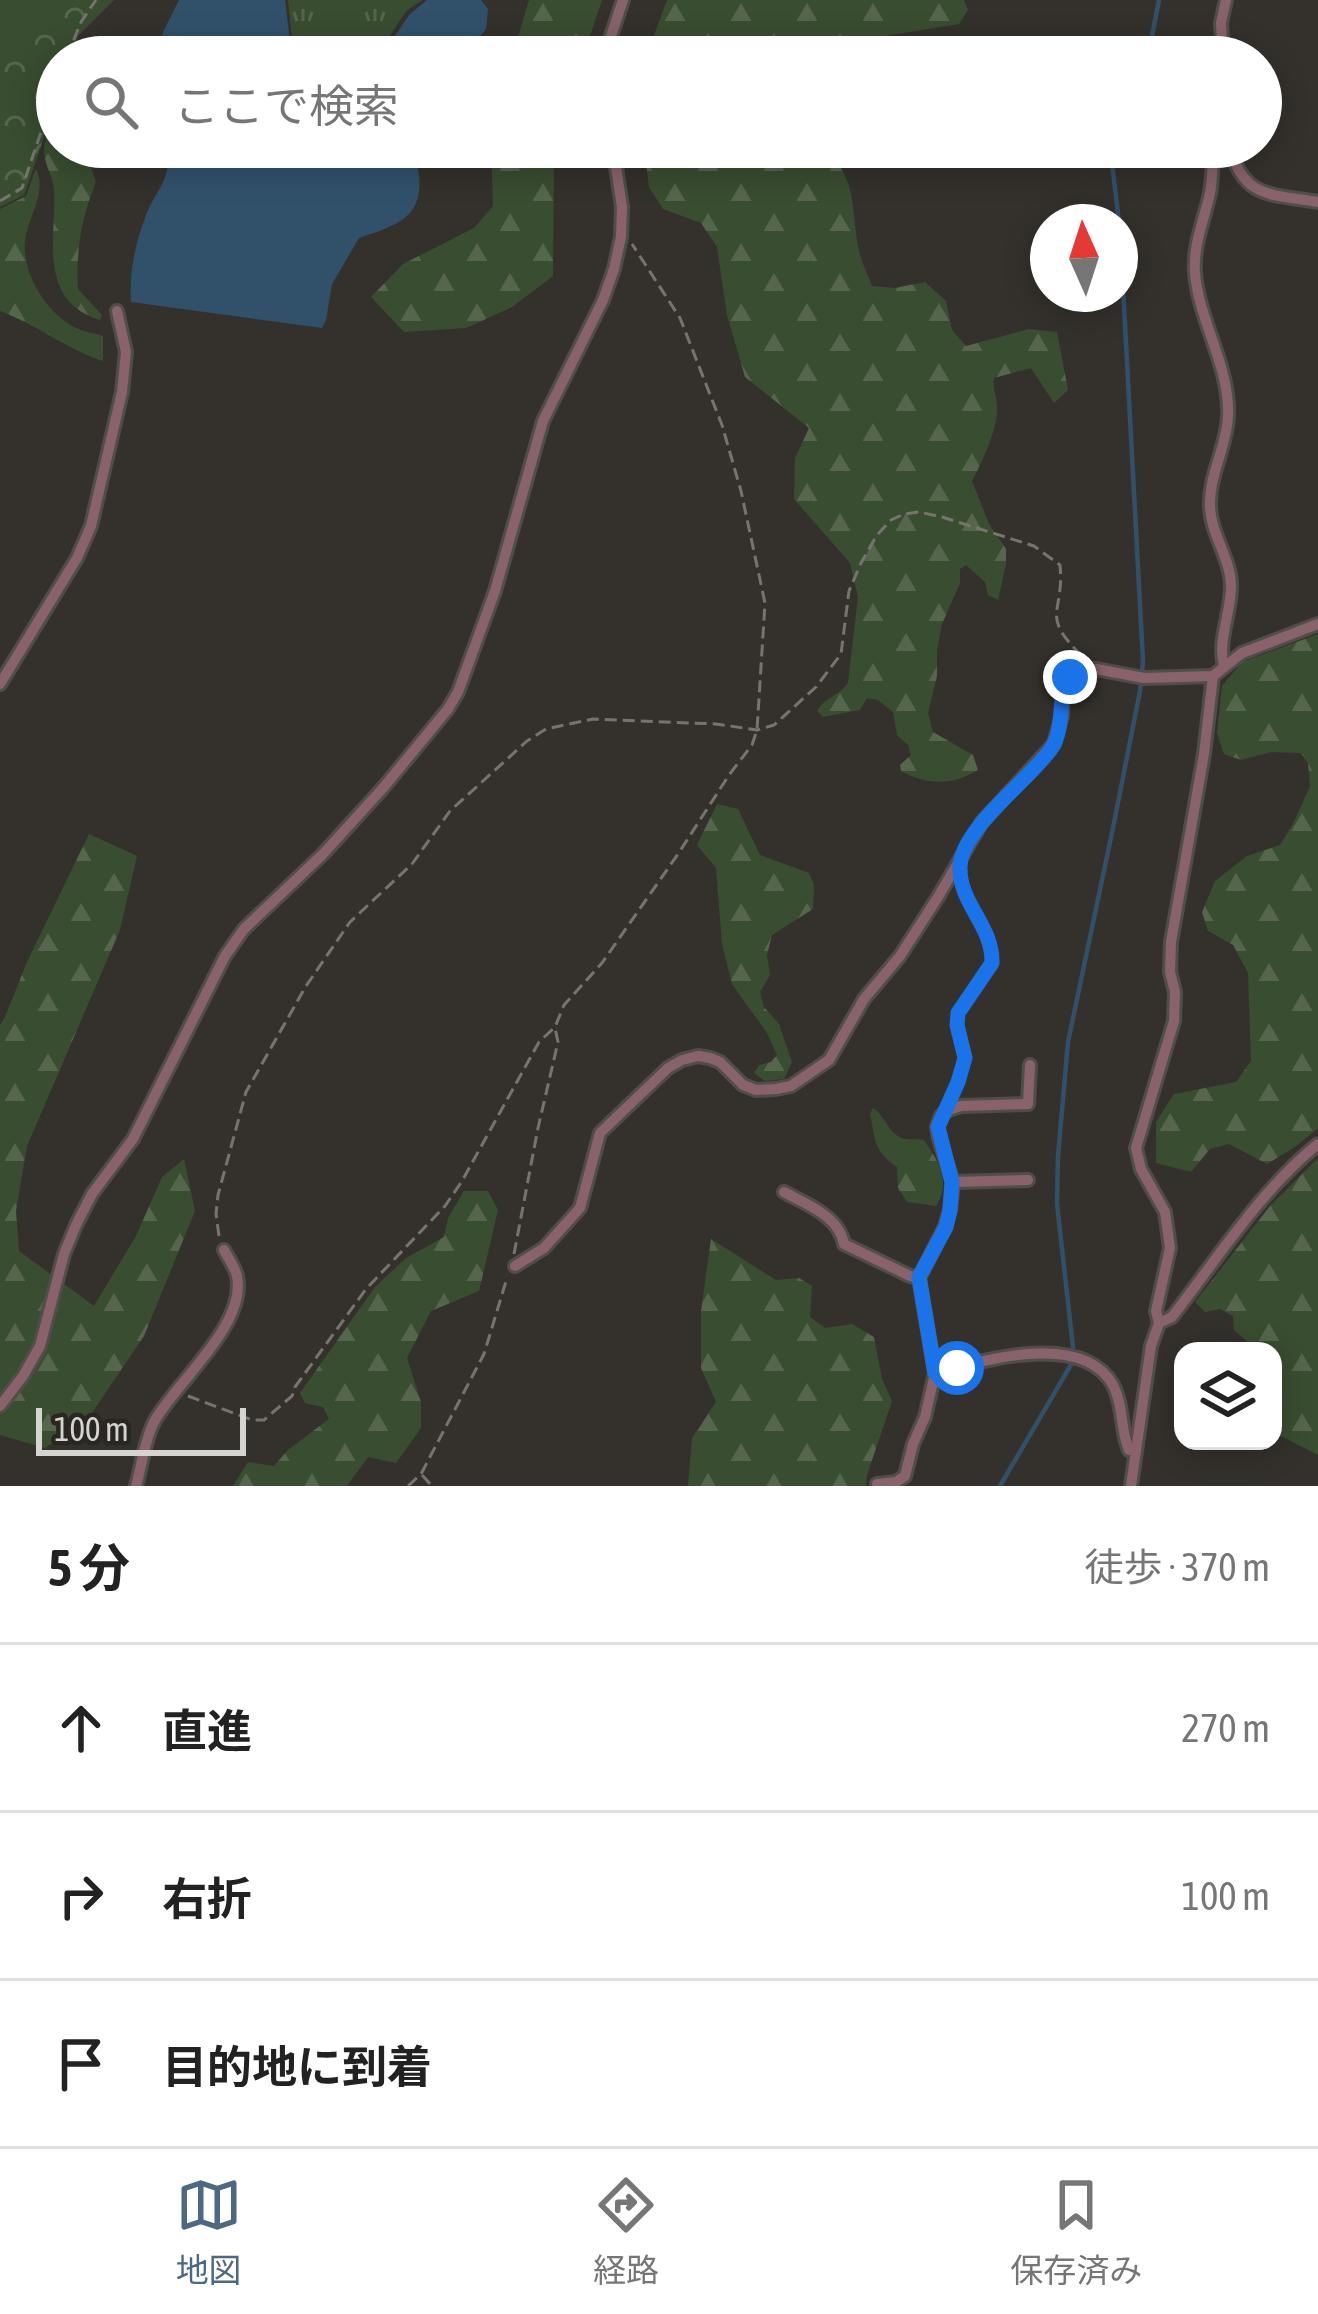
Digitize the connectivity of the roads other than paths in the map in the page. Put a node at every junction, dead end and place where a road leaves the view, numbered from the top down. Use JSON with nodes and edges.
{"nodes":[{"id":1,"x":623,"y":0,"type":"edge"},
{"id":2,"x":1226,"y":0,"type":"edge"},
{"id":3,"x":611,"y":36,"type":"edge"},
{"id":4,"x":1222,"y":36,"type":"edge"},
{"id":5,"x":616,"y":168,"type":"edge"},
{"id":6,"x":1212,"y":168,"type":"edge"},
{"id":7,"x":1236,"y":168,"type":"edge"},
{"id":8,"x":1318,"y":202,"type":"edge"},
{"id":9,"x":117,"y":311,"type":"dead end"},
{"id":10,"x":1318,"y":624,"type":"edge"},
{"id":11,"x":1224,"y":666,"type":"junction"},
{"id":12,"x":1213,"y":676,"type":"junction"},
{"id":13,"x":0,"y":685,"type":"edge"},
{"id":14,"x":1030,"y":1065,"type":"dead end"},
{"id":15,"x":1318,"y":1144,"type":"edge"},
{"id":16,"x":1028,"y":1180,"type":"dead end"},
{"id":17,"x":952,"y":1182,"type":"junction"},
{"id":18,"x":784,"y":1192,"type":"dead end"},
{"id":19,"x":224,"y":1250,"type":"road end"},
{"id":20,"x":515,"y":1265,"type":"road end"},
{"id":21,"x":919,"y":1277,"type":"junction"},
{"id":22,"x":1159,"y":1323,"type":"junction"},
{"id":23,"x":935,"y":1373,"type":"junction"},
{"id":24,"x":0,"y":1406,"type":"edge"},
{"id":25,"x":1136,"y":1450,"type":"junction"},
{"id":26,"x":878,"y":1484,"type":"edge"},
{"id":27,"x":136,"y":1486,"type":"edge"},
{"id":28,"x":1131,"y":1486,"type":"edge"}],
"edges":[{"from":1,"to":3,"type":"street"},
{"from":2,"to":4,"type":"street"},
{"from":5,"to":24,"type":"street"},
{"from":6,"to":11,"type":"street"},
{"from":7,"to":8,"type":"street"},
{"from":9,"to":13,"type":"street"},
{"from":10,"to":11,"type":"street"},
{"from":11,"to":12,"type":"street"},
{"from":12,"to":20,"type":"street"},
{"from":12,"to":22,"type":"street"},
{"from":14,"to":17,"type":"street"},
{"from":15,"to":22,"type":"street"},
{"from":16,"to":17,"type":"street"},
{"from":17,"to":21,"type":"street"},
{"from":18,"to":21,"type":"street"},
{"from":19,"to":27,"type":"street"},
{"from":21,"to":23,"type":"street"},
{"from":22,"to":25,"type":"street"},
{"from":23,"to":25,"type":"street"},
{"from":23,"to":26,"type":"street"},
{"from":25,"to":28,"type":"street"}]}
